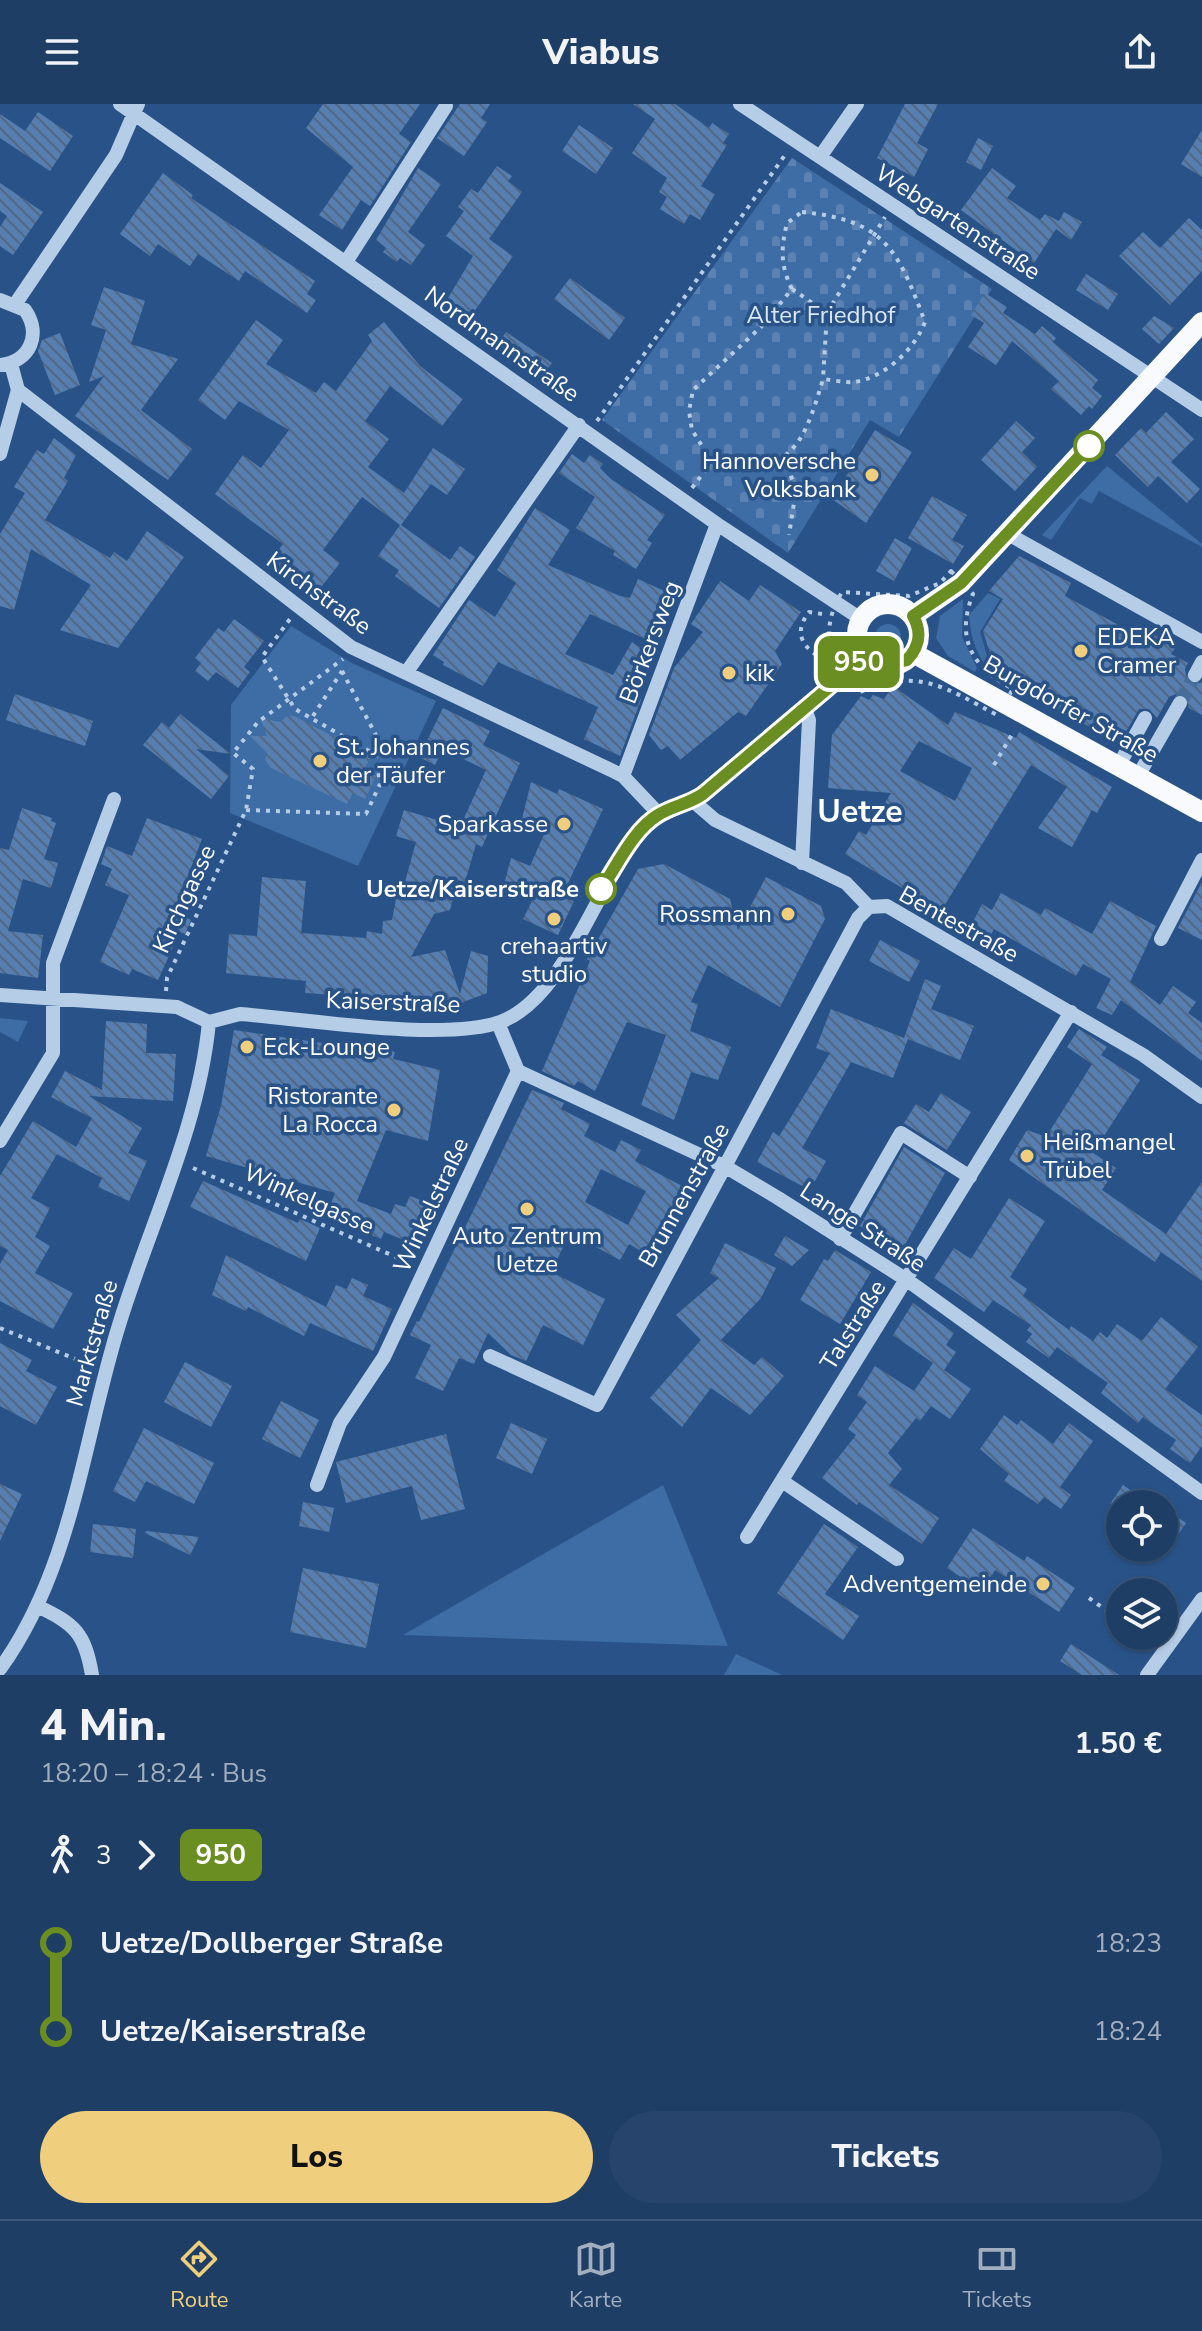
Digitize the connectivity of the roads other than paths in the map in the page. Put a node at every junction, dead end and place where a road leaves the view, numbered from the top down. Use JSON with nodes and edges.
{"nodes":[{"id":1,"x":740,"y":104,"type":"edge"},
{"id":2,"x":857,"y":104,"type":"edge"},
{"id":3,"x":446,"y":106,"type":"dead end"},
{"id":4,"x":130,"y":107,"type":"edge"},
{"id":5,"x":820,"y":157,"type":"junction"},
{"id":6,"x":346,"y":262,"type":"junction"},
{"id":7,"x":0,"y":300,"type":"edge"},
{"id":8,"x":16,"y":303,"type":"junction"},
{"id":9,"x":1202,"y":322,"type":"edge"},
{"id":10,"x":5,"y":364,"type":"edge"},
{"id":11,"x":1152,"y":377,"type":"junction"},
{"id":12,"x":18,"y":390,"type":"junction"},
{"id":13,"x":1202,"y":410,"type":"edge"},
{"id":14,"x":582,"y":427,"type":"junction"},
{"id":15,"x":0,"y":454,"type":"edge"},
{"id":16,"x":717,"y":524,"type":"junction"},
{"id":17,"x":1008,"y":534,"type":"junction"},
{"id":18,"x":913,"y":616,"type":"junction"},
{"id":19,"x":861,"y":619,"type":"junction"},
{"id":20,"x":1202,"y":642,"type":"edge"},
{"id":21,"x":913,"y":653,"type":"junction"},
{"id":22,"x":865,"y":657,"type":"junction"},
{"id":23,"x":406,"y":673,"type":"junction"},
{"id":24,"x":1180,"y":703,"type":"tunnel mouth"},
{"id":25,"x":804,"y":706,"type":"junction"},
{"id":26,"x":1145,"y":718,"type":"dead end"},
{"id":27,"x":1119,"y":765,"type":"junction"},
{"id":28,"x":623,"y":776,"type":"junction"},
{"id":29,"x":1138,"y":776,"type":"junction"},
{"id":30,"x":114,"y":799,"type":"dead end"},
{"id":31,"x":693,"y":801,"type":"junction"},
{"id":32,"x":1202,"y":812,"type":"edge"},
{"id":33,"x":659,"y":814,"type":"junction"},
{"id":34,"x":1202,"y":860,"type":"edge"},
{"id":35,"x":802,"y":863,"type":"junction"},
{"id":36,"x":869,"y":907,"type":"junction"},
{"id":37,"x":1161,"y":939,"type":"dead end"},
{"id":38,"x":0,"y":995,"type":"edge"},
{"id":39,"x":53,"y":1000,"type":"junction"},
{"id":40,"x":1071,"y":1012,"type":"junction"},
{"id":41,"x":209,"y":1022,"type":"junction"},
{"id":42,"x":498,"y":1023,"type":"junction"},
{"id":43,"x":518,"y":1071,"type":"junction"},
{"id":44,"x":1202,"y":1097,"type":"edge"},
{"id":45,"x":0,"y":1141,"type":"edge"},
{"id":46,"x":726,"y":1167,"type":"junction"},
{"id":47,"x":970,"y":1177,"type":"junction"},
{"id":48,"x":840,"y":1239,"type":"junction"},
{"id":49,"x":907,"y":1280,"type":"junction"},
{"id":50,"x":490,"y":1356,"type":"dead end"},
{"id":51,"x":782,"y":1481,"type":"junction"},
{"id":52,"x":317,"y":1485,"type":"dead end"},
{"id":53,"x":1202,"y":1493,"type":"edge"},
{"id":54,"x":747,"y":1537,"type":"dead end"},
{"id":55,"x":897,"y":1559,"type":"dead end"},
{"id":56,"x":1202,"y":1599,"type":"edge"},
{"id":57,"x":37,"y":1606,"type":"junction"},
{"id":58,"x":0,"y":1669,"type":"edge"},
{"id":59,"x":92,"y":1675,"type":"edge"},
{"id":60,"x":1147,"y":1675,"type":"edge"}],
"edges":[{"from":1,"to":5,"type":"street","name":"Webgartenstraße"},
{"from":2,"to":5,"type":"street"},
{"from":3,"to":6,"type":"street"},
{"from":4,"to":6,"type":"street","name":"Nordmannstraße"},
{"from":4,"to":8,"type":"street"},
{"from":5,"to":11,"type":"street","name":"Webgartenstraße"},
{"from":6,"to":14,"type":"street","name":"Nordmannstraße"},
{"from":7,"to":8,"type":"street"},
{"from":8,"to":10,"type":"street"},
{"from":9,"to":11,"type":"main road"},
{"from":10,"to":12,"type":"street"},
{"from":11,"to":13,"type":"street","name":"Webgartenstraße"},
{"from":11,"to":17,"type":"main road"},
{"from":12,"to":15,"type":"street"},
{"from":12,"to":23,"type":"street","name":"Kirchstraße"},
{"from":14,"to":16,"type":"street","name":"Nordmannstraße"},
{"from":14,"to":23,"type":"street"},
{"from":16,"to":19,"type":"street","name":"Nordmannstraße"},
{"from":16,"to":28,"type":"street","name":"Börkersweg"},
{"from":17,"to":18,"type":"main road"},
{"from":17,"to":20,"type":"street"},
{"from":18,"to":19,"type":"main road"},
{"from":18,"to":21,"type":"main road"},
{"from":19,"to":22,"type":"main road"},
{"from":21,"to":22,"type":"main road"},
{"from":21,"to":27,"type":"main road","name":"Burgdorfer Straße"},
{"from":22,"to":25,"type":"street","name":"Kaiserstraße"},
{"from":23,"to":28,"type":"street","name":"Kirchstraße"},
{"from":24,"to":29,"type":"street"},
{"from":25,"to":31,"type":"street","name":"Kaiserstraße"},
{"from":25,"to":35,"type":"street"},
{"from":26,"to":27,"type":"street"},
{"from":27,"to":29,"type":"main road","name":"Burgdorfer Straße"},
{"from":28,"to":33,"type":"street","name":"Kirchstraße"},
{"from":29,"to":32,"type":"main road","name":"Burgdorfer Straße"},
{"from":30,"to":39,"type":"street"},
{"from":31,"to":33,"type":"street","name":"Kaiserstraße"},
{"from":31,"to":35,"type":"street","name":"Bentestraße"},
{"from":33,"to":42,"type":"street","name":"Kaiserstraße"},
{"from":34,"to":37,"type":"street"},
{"from":35,"to":36,"type":"street","name":"Bentestraße"},
{"from":36,"to":40,"type":"street","name":"Bentestraße"},
{"from":36,"to":46,"type":"street","name":"Brunnenstraße"},
{"from":38,"to":39,"type":"street"},
{"from":39,"to":41,"type":"street"},
{"from":39,"to":45,"type":"street"},
{"from":40,"to":44,"type":"street","name":"Bentestraße"},
{"from":40,"to":47,"type":"street","name":"Talstraße"},
{"from":41,"to":42,"type":"street","name":"Kaiserstraße"},
{"from":41,"to":57,"type":"street","name":"Marktstraße"},
{"from":42,"to":43,"type":"street"},
{"from":43,"to":46,"type":"street","name":"Lange Straße"},
{"from":43,"to":52,"type":"street","name":"Winkelstraße"},
{"from":46,"to":48,"type":"street","name":"Lange Straße"},
{"from":46,"to":50,"type":"street","name":"Brunnenstraße"},
{"from":47,"to":48,"type":"street"},
{"from":47,"to":49,"type":"street","name":"Talstraße"},
{"from":48,"to":49,"type":"street","name":"Lange Straße"},
{"from":49,"to":51,"type":"street","name":"Talstraße"},
{"from":49,"to":53,"type":"street","name":"Lange Straße"},
{"from":51,"to":54,"type":"street","name":"Talstraße"},
{"from":51,"to":55,"type":"street"},
{"from":56,"to":60,"type":"street"},
{"from":57,"to":58,"type":"street","name":"Marktstraße"},
{"from":57,"to":59,"type":"street"}]}
